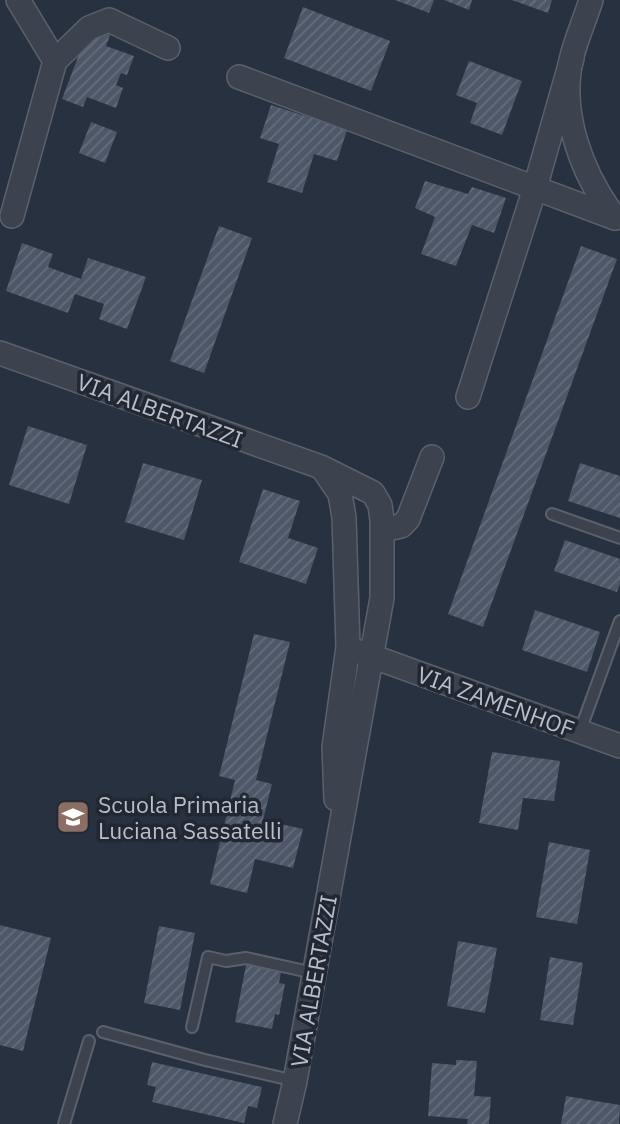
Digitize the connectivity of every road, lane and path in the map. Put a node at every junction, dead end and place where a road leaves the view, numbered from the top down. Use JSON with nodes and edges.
{"nodes":[{"id":1,"x":18,"y":0,"type":"edge"},
{"id":2,"x":591,"y":0,"type":"edge"},
{"id":3,"x":168,"y":48,"type":"dead end"},
{"id":4,"x":572,"y":58,"type":"junction"},
{"id":5,"x":55,"y":61,"type":"junction"},
{"id":6,"x":239,"y":77,"type":"dead end"},
{"id":7,"x":535,"y":188,"type":"junction"},
{"id":8,"x":12,"y":216,"type":"dead end"},
{"id":9,"x":617,"y":221,"type":"edge"},
{"id":10,"x":0,"y":352,"type":"edge"},
{"id":11,"x":468,"y":397,"type":"dead end"},
{"id":12,"x":432,"y":457,"type":"dead end"},
{"id":13,"x":321,"y":467,"type":"junction"},
{"id":14,"x":552,"y":514,"type":"dead end"},
{"id":15,"x":383,"y":530,"type":"junction"},
{"id":16,"x":620,"y":538,"type":"edge"},
{"id":17,"x":620,"y":621,"type":"edge"},
{"id":18,"x":348,"y":647,"type":"junction"},
{"id":19,"x":372,"y":656,"type":"junction"},
{"id":20,"x":580,"y":731,"type":"junction"},
{"id":21,"x":620,"y":746,"type":"edge"},
{"id":22,"x":338,"y":838,"type":"junction"},
{"id":23,"x":314,"y":973,"type":"junction"},
{"id":24,"x":192,"y":1027,"type":"dead end"},
{"id":25,"x":103,"y":1032,"type":"dead end"},
{"id":26,"x":89,"y":1041,"type":"dead end"},
{"id":27,"x":295,"y":1081,"type":"junction"},
{"id":28,"x":64,"y":1124,"type":"edge"},
{"id":29,"x":285,"y":1124,"type":"edge"}],
"edges":[{"from":1,"to":5,"type":"street"},
{"from":2,"to":4,"type":"street"},
{"from":3,"to":5,"type":"street"},
{"from":4,"to":7,"type":"street"},
{"from":4,"to":9,"type":"street"},
{"from":5,"to":8,"type":"street"},
{"from":6,"to":7,"type":"street"},
{"from":7,"to":9,"type":"street"},
{"from":7,"to":11,"type":"street"},
{"from":10,"to":13,"type":"street","name":"VIA ALBERTAZZI"},
{"from":12,"to":15,"type":"street"},
{"from":13,"to":15,"type":"street","name":"VIA ALBERTAZZI"},
{"from":13,"to":18,"type":"street","name":"VIA ALBERTAZZI"},
{"from":14,"to":16,"type":"lane"},
{"from":15,"to":19,"type":"street","name":"VIA ALBERTAZZI"},
{"from":17,"to":20,"type":"lane"},
{"from":18,"to":19,"type":"street"},
{"from":18,"to":22,"type":"street","name":"VIA ALBERTAZZI"},
{"from":19,"to":20,"type":"street","name":"VIA ZAMENHOF"},
{"from":19,"to":22,"type":"street","name":"VIA ALBERTAZZI"},
{"from":20,"to":21,"type":"street","name":"VIA ZAMENHOF"},
{"from":22,"to":23,"type":"street","name":"VIA ALBERTAZZI"},
{"from":23,"to":24,"type":"lane"},
{"from":23,"to":27,"type":"street","name":"VIA ALBERTAZZI"},
{"from":25,"to":27,"type":"lane"},
{"from":26,"to":28,"type":"lane"},
{"from":27,"to":29,"type":"street","name":"VIA ALBERTAZZI"}]}
